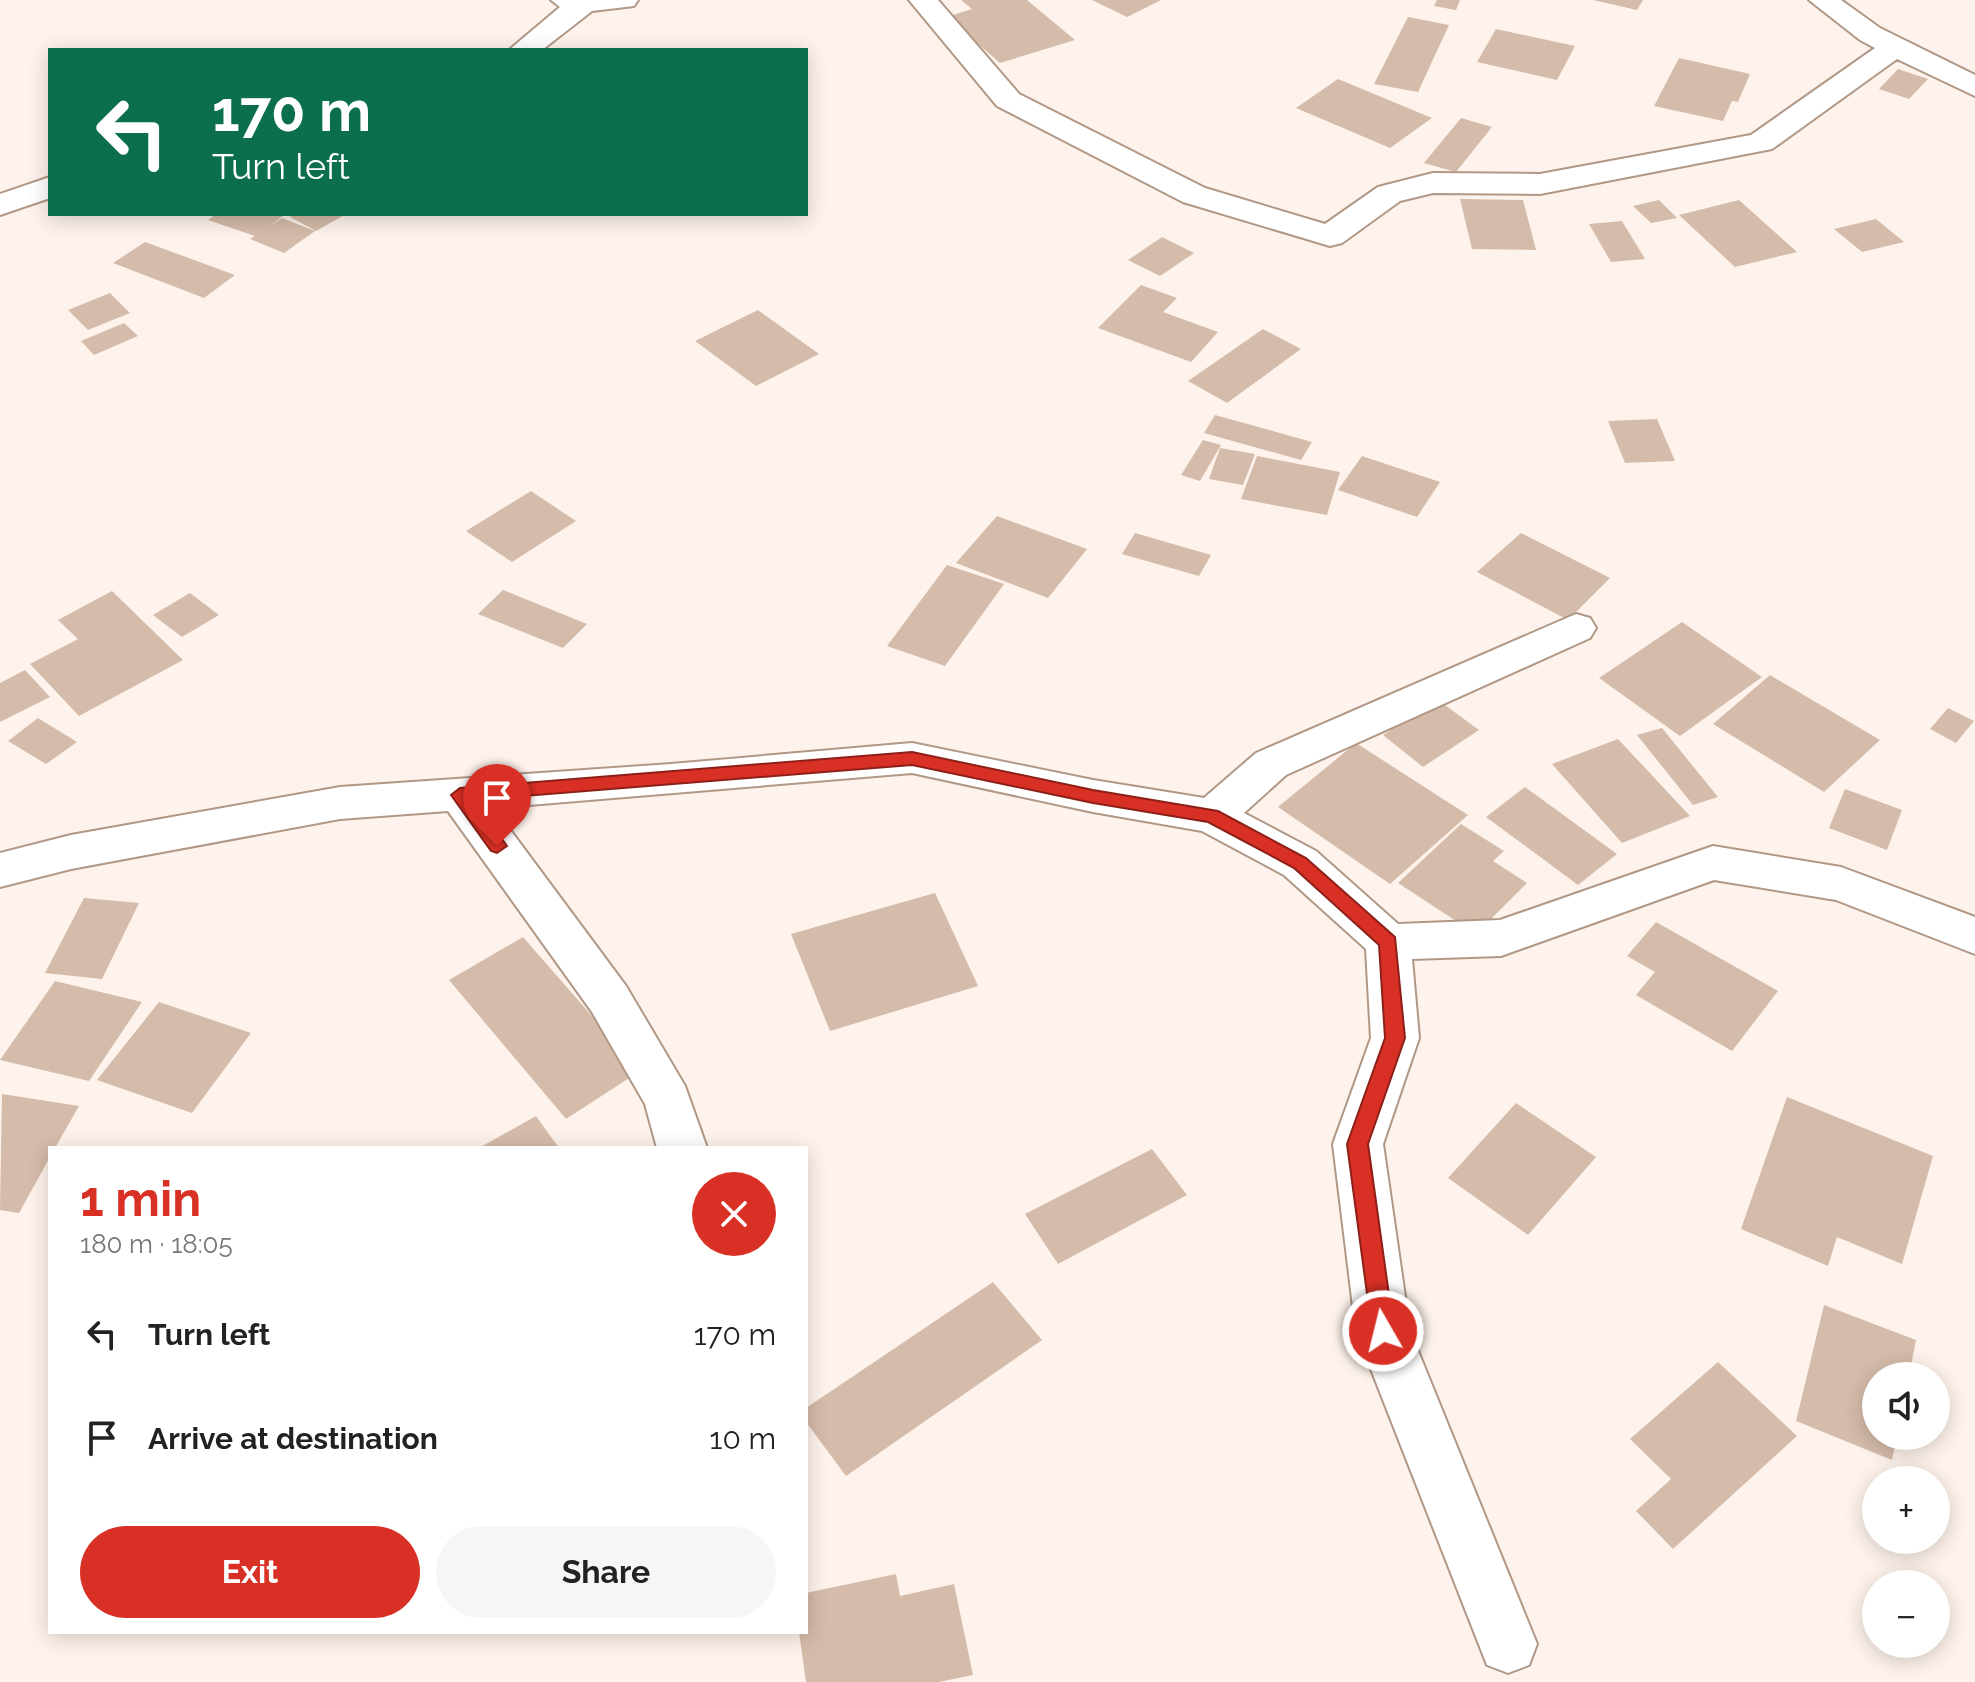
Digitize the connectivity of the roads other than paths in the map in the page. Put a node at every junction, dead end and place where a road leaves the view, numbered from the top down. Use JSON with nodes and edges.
{"nodes":[{"id":1,"x":624,"y":0,"type":"edge"},
{"id":2,"x":923,"y":0,"type":"edge"},
{"id":3,"x":1823,"y":0,"type":"edge"},
{"id":4,"x":575,"y":1,"type":"edge"},
{"id":5,"x":1895,"y":47,"type":"junction"},
{"id":6,"x":526,"y":48,"type":"edge"},
{"id":7,"x":1975,"y":87,"type":"edge"},
{"id":8,"x":48,"y":188,"type":"edge"},
{"id":9,"x":0,"y":205,"type":"edge"},
{"id":10,"x":1576,"y":628,"type":"dead end"},
{"id":11,"x":460,"y":795,"type":"junction"},
{"id":12,"x":1212,"y":816,"type":"junction"},
{"id":13,"x":0,"y":870,"type":"edge"},
{"id":14,"x":1975,"y":936,"type":"edge"},
{"id":15,"x":1388,"y":942,"type":"junction"},
{"id":16,"x":681,"y":1146,"type":"edge"},
{"id":17,"x":1508,"y":1644,"type":"dead end"}],
"edges":[{"from":1,"to":4,"type":"street"},
{"from":2,"to":5,"type":"street"},
{"from":3,"to":5,"type":"street"},
{"from":4,"to":6,"type":"street"},
{"from":5,"to":7,"type":"street"},
{"from":8,"to":9,"type":"street"},
{"from":10,"to":12,"type":"street"},
{"from":11,"to":12,"type":"street"},
{"from":11,"to":13,"type":"street"},
{"from":11,"to":16,"type":"street"},
{"from":12,"to":15,"type":"street"},
{"from":14,"to":15,"type":"street"},
{"from":15,"to":17,"type":"street"}]}
